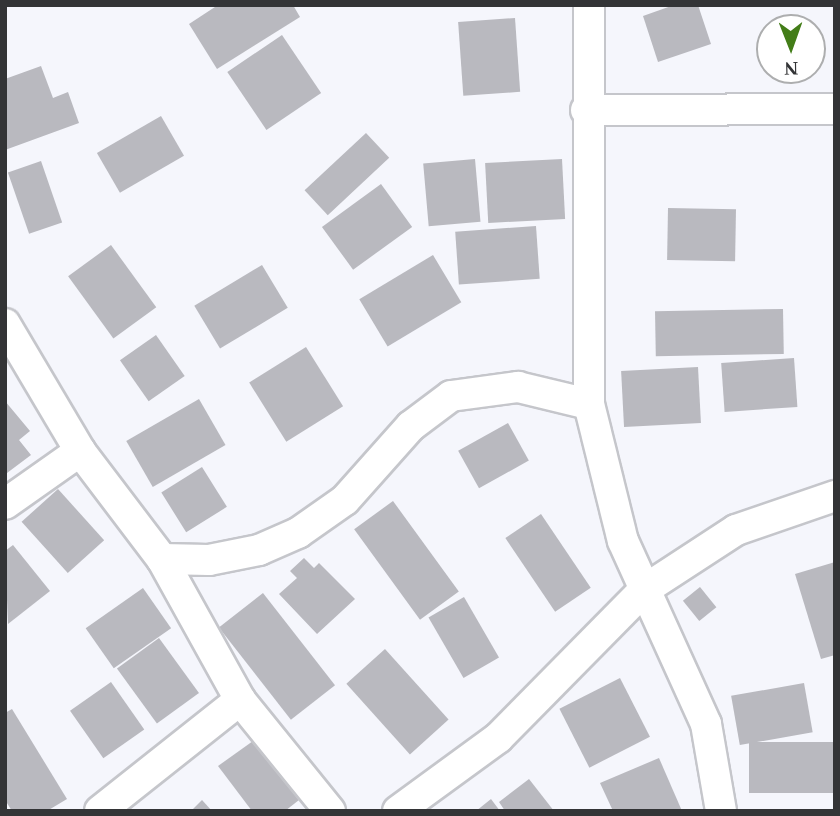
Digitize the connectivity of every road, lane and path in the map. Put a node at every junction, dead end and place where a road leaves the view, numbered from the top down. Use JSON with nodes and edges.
{"nodes":[{"id":1,"x":589,"y":5,"type":"edge"},
{"id":2,"x":835,"y":109,"type":"edge"},
{"id":3,"x":586,"y":110,"type":"junction"},
{"id":4,"x":5,"y":324,"type":"edge"},
{"id":5,"x":589,"y":404,"type":"junction"},
{"id":6,"x":80,"y":451,"type":"junction"},
{"id":7,"x":835,"y":496,"type":"edge"},
{"id":8,"x":5,"y":505,"type":"edge"},
{"id":9,"x":162,"y":559,"type":"junction"},
{"id":10,"x":644,"y":590,"type":"junction"},
{"id":11,"x":240,"y":699,"type":"junction"},
{"id":12,"x":100,"y":811,"type":"edge"},
{"id":13,"x":330,"y":811,"type":"edge"},
{"id":14,"x":398,"y":811,"type":"edge"},
{"id":15,"x":721,"y":811,"type":"edge"}],
"edges":[{"from":1,"to":3,"type":"street"},
{"from":2,"to":3,"type":"street"},
{"from":3,"to":5,"type":"street"},
{"from":4,"to":6,"type":"street"},
{"from":5,"to":9,"type":"street"},
{"from":5,"to":10,"type":"street"},
{"from":6,"to":8,"type":"street"},
{"from":6,"to":9,"type":"street"},
{"from":7,"to":10,"type":"street"},
{"from":9,"to":11,"type":"street"},
{"from":10,"to":14,"type":"street"},
{"from":10,"to":15,"type":"street"},
{"from":11,"to":12,"type":"street"},
{"from":11,"to":13,"type":"street"}]}
